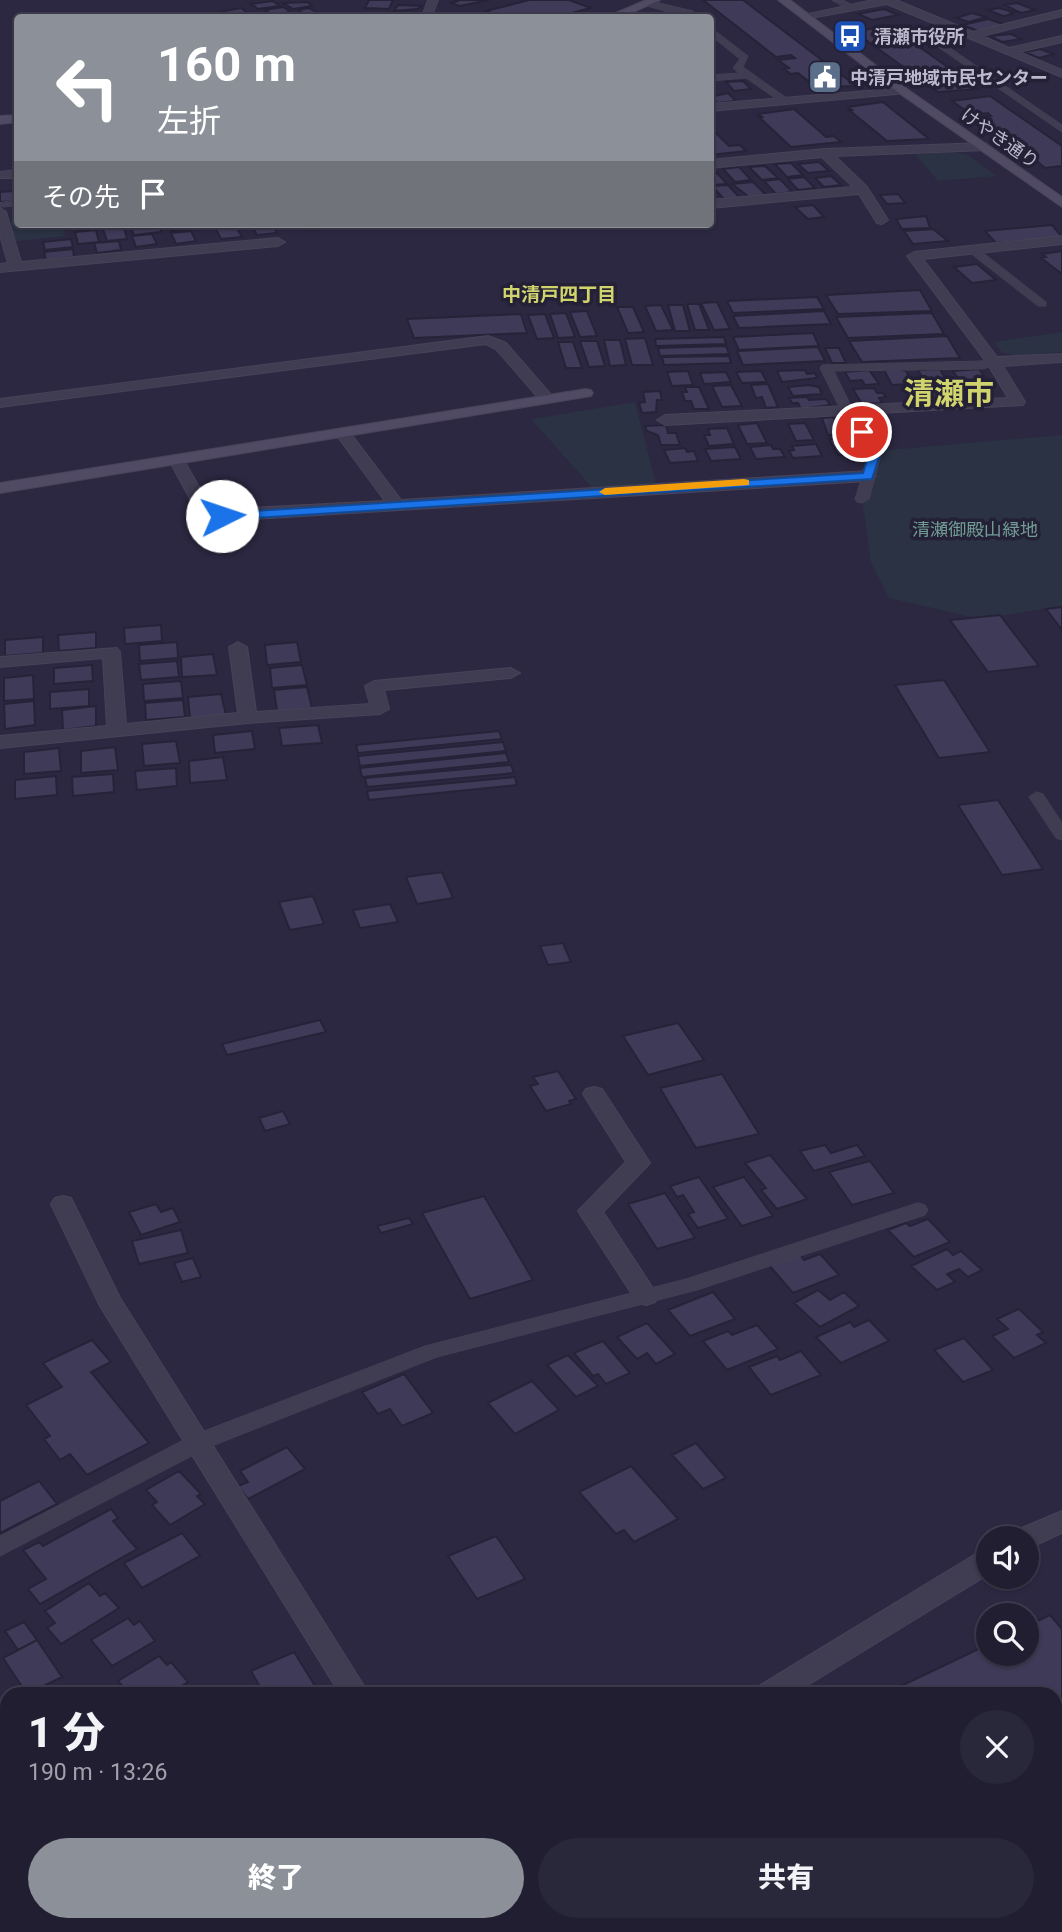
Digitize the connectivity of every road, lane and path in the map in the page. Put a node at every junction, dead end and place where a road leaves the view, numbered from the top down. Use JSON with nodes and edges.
{"nodes":[{"id":1,"x":783,"y":0,"type":"edge"},
{"id":2,"x":836,"y":0,"type":"edge"},
{"id":3,"x":888,"y":0,"type":"edge"},
{"id":4,"x":651,"y":1,"type":"edge"},
{"id":5,"x":852,"y":7,"type":"junction"},
{"id":6,"x":619,"y":14,"type":"edge"},
{"id":7,"x":691,"y":14,"type":"edge"},
{"id":8,"x":1061,"y":14,"type":"edge"},
{"id":9,"x":805,"y":16,"type":"junction"},
{"id":10,"x":957,"y":30,"type":"junction"},
{"id":11,"x":714,"y":33,"type":"edge"},
{"id":12,"x":971,"y":36,"type":"junction"},
{"id":13,"x":1062,"y":39,"type":"edge"},
{"id":14,"x":1009,"y":51,"type":"junction"},
{"id":15,"x":1062,"y":74,"type":"edge"},
{"id":16,"x":747,"y":75,"type":"junction"},
{"id":17,"x":714,"y":78,"type":"edge"},
{"id":18,"x":903,"y":91,"type":"junction"},
{"id":19,"x":785,"y":101,"type":"junction"},
{"id":20,"x":714,"y":107,"type":"edge"},
{"id":21,"x":1062,"y":129,"type":"edge"},
{"id":22,"x":983,"y":147,"type":"junction"},
{"id":23,"x":825,"y":153,"type":"junction"},
{"id":24,"x":714,"y":164,"type":"edge"},
{"id":25,"x":863,"y":190,"type":"junction"},
{"id":26,"x":714,"y":204,"type":"edge"},
{"id":27,"x":1062,"y":204,"type":"edge"},
{"id":28,"x":2,"y":215,"type":"edge"},
{"id":29,"x":882,"y":220,"type":"dead end"},
{"id":30,"x":1062,"y":240,"type":"edge"},
{"id":31,"x":278,"y":242,"type":"dead end"},
{"id":32,"x":973,"y":250,"type":"junction"},
{"id":33,"x":15,"y":266,"type":"junction"},
{"id":34,"x":0,"y":268,"type":"edge"},
{"id":35,"x":1042,"y":304,"type":"dead end"},
{"id":36,"x":1062,"y":358,"type":"edge"},
{"id":37,"x":993,"y":362,"type":"junction"},
{"id":38,"x":586,"y":393,"type":"dead end"},
{"id":39,"x":547,"y":399,"type":"junction"},
{"id":40,"x":0,"y":403,"type":"edge"},
{"id":41,"x":848,"y":413,"type":"junction"},
{"id":42,"x":665,"y":421,"type":"dead end"},
{"id":43,"x":343,"y":433,"type":"junction"},
{"id":44,"x":177,"y":460,"type":"junction"},
{"id":45,"x":868,"y":476,"type":"junction"},
{"id":46,"x":0,"y":488,"type":"edge"},
{"id":47,"x":862,"y":499,"type":"dead end"},
{"id":48,"x":396,"y":505,"type":"junction"},
{"id":49,"x":238,"y":647,"type":"dead end"},
{"id":50,"x":0,"y":662,"type":"edge"},
{"id":51,"x":511,"y":673,"type":"dead end"},
{"id":52,"x":248,"y":718,"type":"junction"},
{"id":53,"x":117,"y":731,"type":"junction"},
{"id":54,"x":0,"y":742,"type":"edge"},
{"id":55,"x":1037,"y":797,"type":"dead end"},
{"id":56,"x":1062,"y":835,"type":"edge"},
{"id":57,"x":594,"y":1094,"type":"dead end"},
{"id":58,"x":63,"y":1204,"type":"dead end"},
{"id":59,"x":918,"y":1210,"type":"dead end"},
{"id":60,"x":646,"y":1297,"type":"junction"},
{"id":61,"x":199,"y":1442,"type":"junction"},
{"id":62,"x":1062,"y":1521,"type":"edge"},
{"id":63,"x":1039,"y":1532,"type":"edge"},
{"id":64,"x":0,"y":1547,"type":"edge"},
{"id":65,"x":976,"y":1568,"type":"edge"},
{"id":66,"x":351,"y":1687,"type":"edge"},
{"id":67,"x":780,"y":1687,"type":"edge"}],
"edges":[{"from":1,"to":9,"type":"street","name":"けやき通り"},
{"from":2,"to":5,"type":"lane"},
{"from":3,"to":5,"type":"street"},
{"from":3,"to":10,"type":"street"},
{"from":4,"to":6,"type":"street"},
{"from":4,"to":7,"type":"lane"},
{"from":5,"to":9,"type":"street"},
{"from":8,"to":12,"type":"street"},
{"from":9,"to":18,"type":"street","name":"けやき通り"},
{"from":10,"to":12,"type":"street"},
{"from":10,"to":21,"type":"lane"},
{"from":11,"to":16,"type":"lane"},
{"from":12,"to":14,"type":"street"},
{"from":13,"to":14,"type":"street"},
{"from":14,"to":15,"type":"street"},
{"from":16,"to":17,"type":"lane"},
{"from":16,"to":19,"type":"lane"},
{"from":18,"to":19,"type":"street"},
{"from":18,"to":22,"type":"street","name":"けやき通り"},
{"from":19,"to":20,"type":"street"},
{"from":22,"to":23,"type":"street"},
{"from":22,"to":27,"type":"street","name":"けやき通り"},
{"from":23,"to":24,"type":"street"},
{"from":23,"to":25,"type":"street"},
{"from":25,"to":26,"type":"street"},
{"from":25,"to":29,"type":"street"},
{"from":28,"to":33,"type":"street"},
{"from":30,"to":32,"type":"street"},
{"from":31,"to":33,"type":"street"},
{"from":32,"to":35,"type":"lane"},
{"from":32,"to":37,"type":"street"},
{"from":33,"to":34,"type":"street"},
{"from":36,"to":37,"type":"street"},
{"from":37,"to":41,"type":"lane"},
{"from":37,"to":41,"type":"street"},
{"from":38,"to":39,"type":"street"},
{"from":39,"to":40,"type":"street"},
{"from":39,"to":43,"type":"street"},
{"from":41,"to":42,"type":"street"},
{"from":41,"to":45,"type":"lane"},
{"from":43,"to":44,"type":"street"},
{"from":43,"to":48,"type":"street"},
{"from":44,"to":46,"type":"street"},
{"from":44,"to":48,"type":"street"},
{"from":45,"to":47,"type":"lane"},
{"from":45,"to":48,"type":"street"},
{"from":49,"to":52,"type":"street"},
{"from":50,"to":53,"type":"street"},
{"from":51,"to":52,"type":"street"},
{"from":52,"to":53,"type":"street"},
{"from":53,"to":54,"type":"street"},
{"from":55,"to":56,"type":"lane"},
{"from":57,"to":60,"type":"street"},
{"from":58,"to":61,"type":"street"},
{"from":59,"to":60,"type":"lane"},
{"from":60,"to":61,"type":"lane"},
{"from":61,"to":64,"type":"lane"},
{"from":61,"to":66,"type":"street"},
{"from":62,"to":63,"type":"street"},
{"from":65,"to":67,"type":"street"}]}
